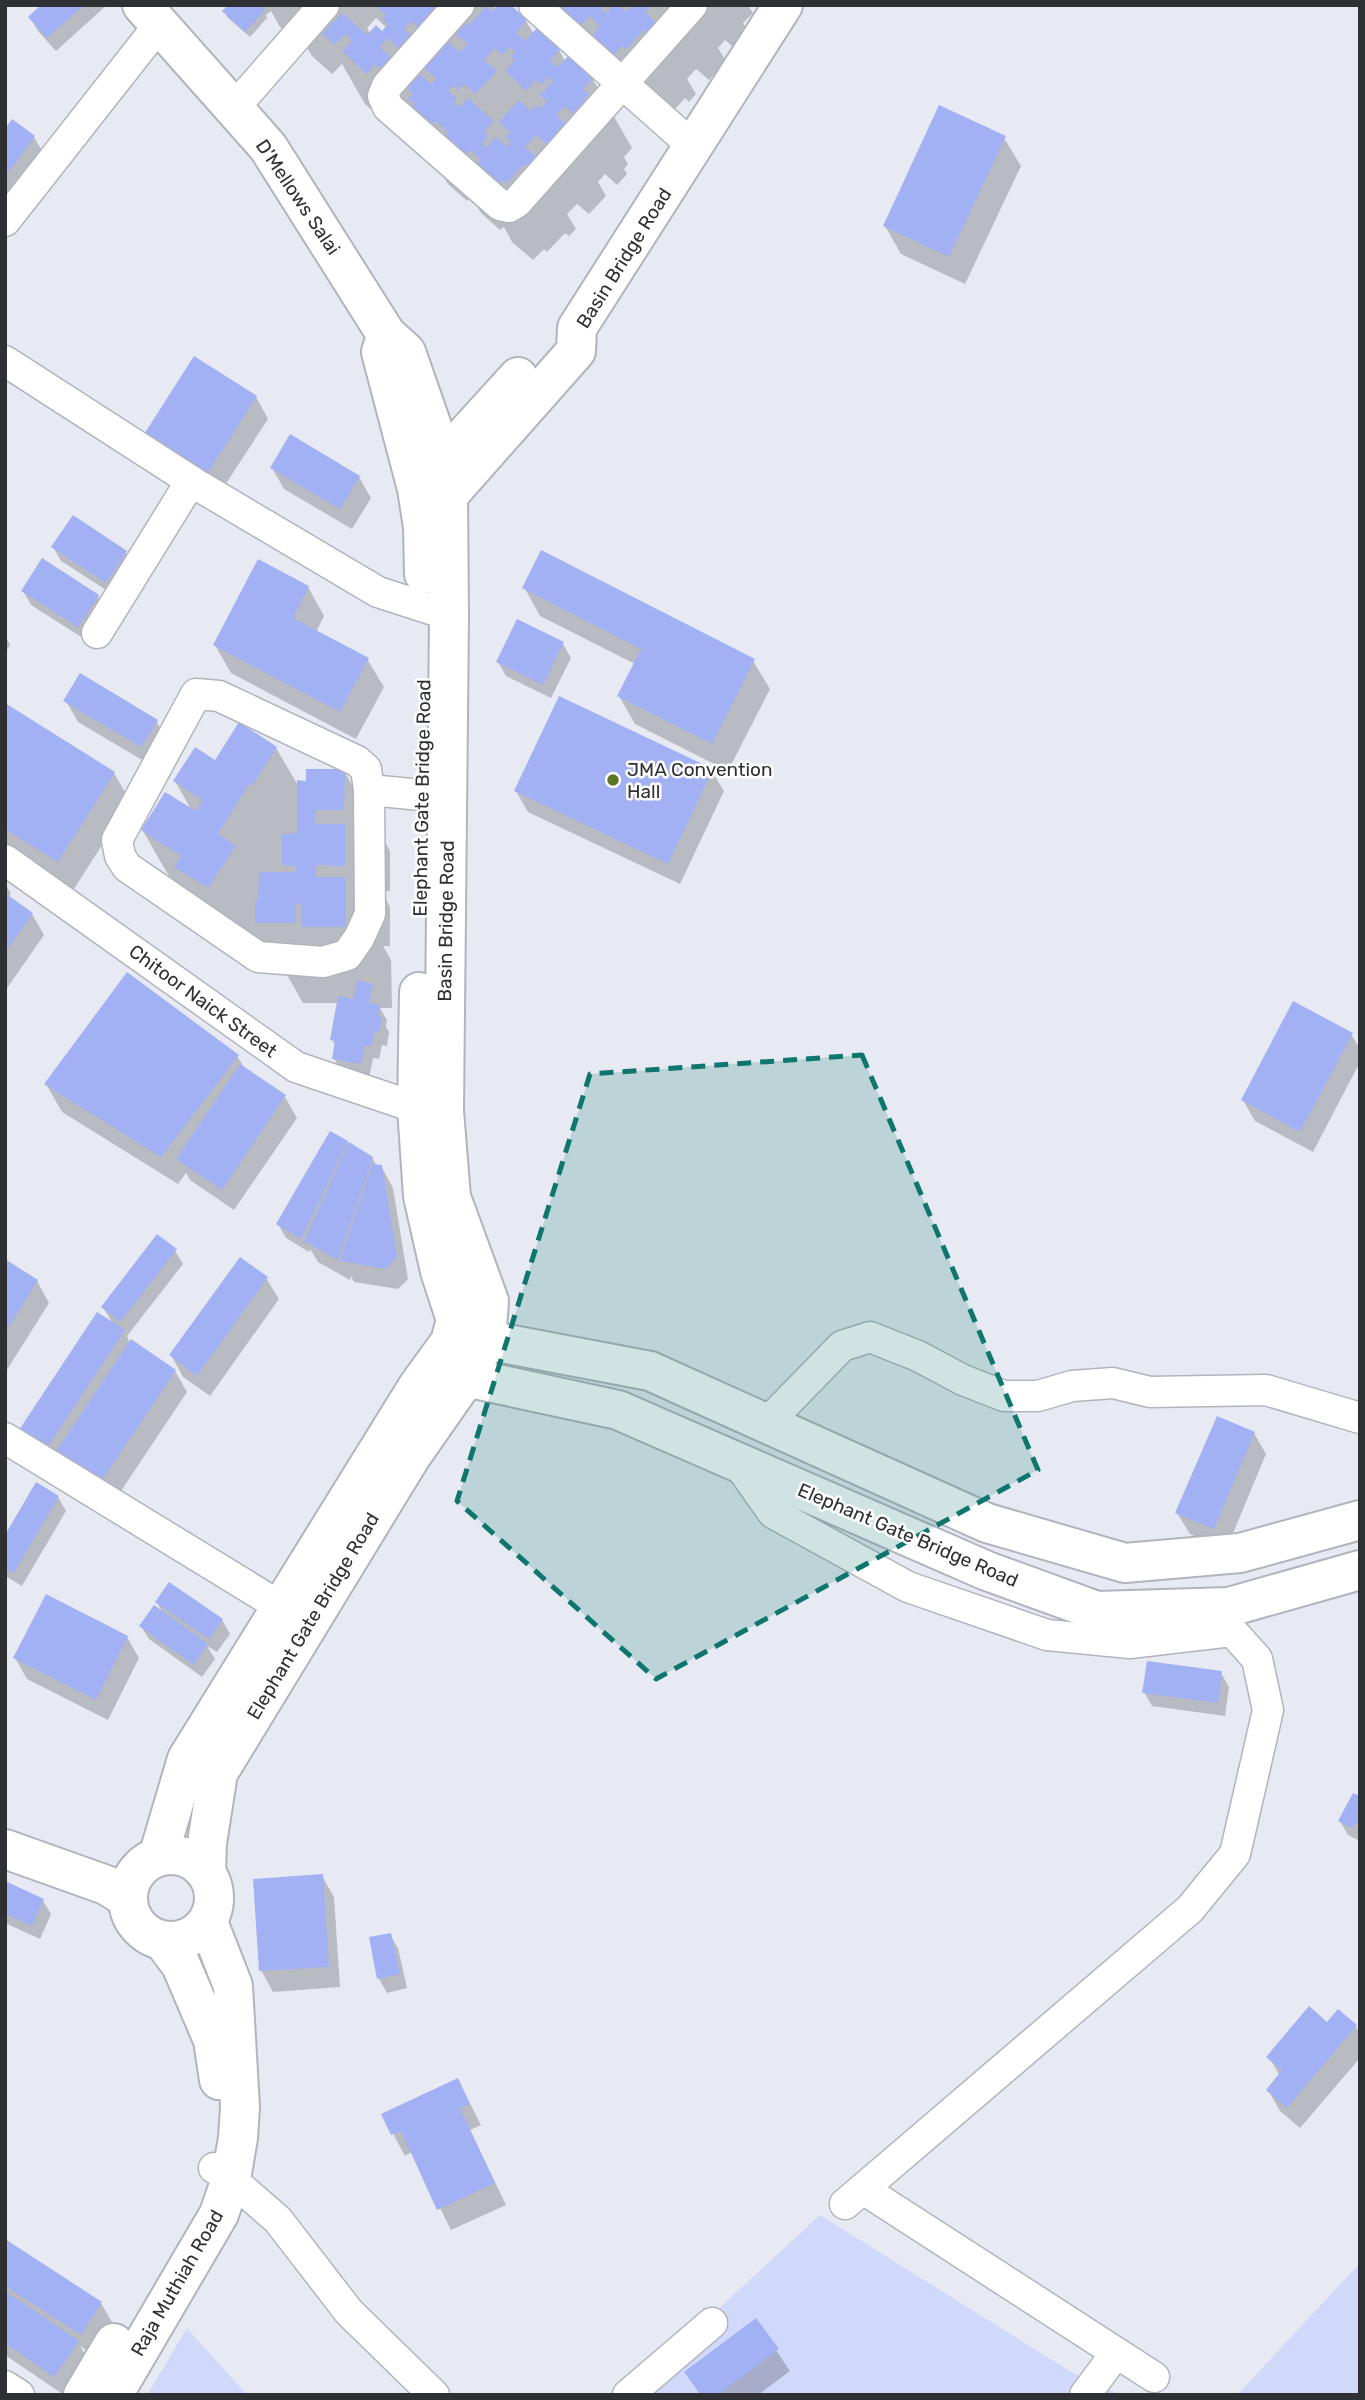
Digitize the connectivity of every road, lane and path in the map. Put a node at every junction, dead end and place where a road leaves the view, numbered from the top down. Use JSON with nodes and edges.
{"nodes":[{"id":1,"x":324,"y":5,"type":"edge"},
{"id":2,"x":459,"y":5,"type":"edge"},
{"id":3,"x":534,"y":5,"type":"edge"},
{"id":4,"x":692,"y":5,"type":"edge"},
{"id":5,"x":783,"y":5,"type":"edge"},
{"id":6,"x":150,"y":15,"type":"edge"},
{"id":7,"x":622,"y":83,"type":"junction"},
{"id":8,"x":233,"y":108,"type":"junction"},
{"id":9,"x":694,"y":147,"type":"junction"},
{"id":10,"x":5,"y":221,"type":"edge"},
{"id":11,"x":577,"y":328,"type":"junction"},
{"id":12,"x":386,"y":334,"type":"junction"},
{"id":13,"x":5,"y":361,"type":"edge"},
{"id":14,"x":443,"y":458,"type":"junction"},
{"id":15,"x":191,"y":481,"type":"junction"},
{"id":16,"x":433,"y":492,"type":"junction"},
{"id":17,"x":423,"y":527,"type":"joint"},
{"id":18,"x":437,"y":611,"type":"junction"},
{"id":19,"x":97,"y":633,"type":"dead end"},
{"id":20,"x":369,"y":790,"type":"junction"},
{"id":21,"x":422,"y":794,"type":"junction"},
{"id":22,"x":5,"y":860,"type":"edge"},
{"id":23,"x":417,"y":1108,"type":"junction"},
{"id":24,"x":470,"y":1336,"type":"junction"},
{"id":25,"x":450,"y":1381,"type":"junction"},
{"id":26,"x":1360,"y":1418,"type":"edge"},
{"id":27,"x":766,"y":1424,"type":"junction"},
{"id":28,"x":5,"y":1438,"type":"edge"},
{"id":29,"x":737,"y":1462,"type":"junction"},
{"id":30,"x":1360,"y":1520,"type":"edge"},
{"id":31,"x":1360,"y":1570,"type":"edge"},
{"id":32,"x":281,"y":1607,"type":"junction"},
{"id":33,"x":5,"y":1849,"type":"edge"},
{"id":34,"x":158,"y":1857,"type":"junction"},
{"id":35,"x":206,"y":1873,"type":"junction"},
{"id":36,"x":127,"y":1898,"type":"junction"},
{"id":37,"x":208,"y":1922,"type":"junction"},
{"id":38,"x":163,"y":1941,"type":"junction"},
{"id":39,"x":223,"y":2174,"type":"junction"},
{"id":40,"x":712,"y":2323,"type":"dead end"},
{"id":41,"x":1116,"y":2353,"type":"junction"},
{"id":42,"x":1154,"y":2377,"type":"dead end"},
{"id":43,"x":5,"y":2386,"type":"edge"},
{"id":44,"x":19,"y":2395,"type":"edge"},
{"id":45,"x":83,"y":2395,"type":"edge"},
{"id":46,"x":113,"y":2395,"type":"edge"},
{"id":47,"x":434,"y":2395,"type":"edge"},
{"id":48,"x":628,"y":2395,"type":"edge"},
{"id":49,"x":1085,"y":2395,"type":"edge"}],
"edges":[{"from":1,"to":8,"type":"street"},
{"from":2,"to":7,"type":"street"},
{"from":3,"to":7,"type":"street"},
{"from":4,"to":7,"type":"street"},
{"from":5,"to":9,"type":"main road","name":"Basin Bridge Road"},
{"from":6,"to":8,"type":"main road","name":"D'Mellows Salai"},
{"from":6,"to":10,"type":"street"},
{"from":7,"to":9,"type":"street"},
{"from":8,"to":12,"type":"main road","name":"D'Mellows Salai"},
{"from":9,"to":11,"type":"main road","name":"Basin Bridge Road"},
{"from":11,"to":14,"type":"main road"},
{"from":11,"to":16,"type":"main road","name":"Basin Bridge Road"},
{"from":12,"to":14,"type":"main road","name":"D'Mellows Salai"},
{"from":12,"to":16,"type":"main road"},
{"from":13,"to":15,"type":"street"},
{"from":14,"to":16,"type":"main road","name":"Basin Bridge Road"},
{"from":15,"to":18,"type":"street"},
{"from":15,"to":19,"type":"street"},
{"from":16,"to":17,"type":"main road","name":"Basin Bridge Road"},
{"from":16,"to":18,"type":"main road","name":"Basin Bridge Road"},
{"from":17,"to":18,"type":"main road","name":"Elephant Gate Bridge Road"},
{"from":18,"to":21,"type":"main road","name":"Elephant Gate Bridge Road"},
{"from":18,"to":24,"type":"main road","name":"Basin Bridge Road"},
{"from":20,"to":20,"type":"street"},
{"from":20,"to":21,"type":"street"},
{"from":21,"to":23,"type":"main road","name":"Elephant Gate Bridge Road"},
{"from":22,"to":23,"type":"street","name":"Chitoor Naick Street"},
{"from":23,"to":24,"type":"main road","name":"Elephant Gate Bridge Road"},
{"from":24,"to":25,"type":"main road","name":"Elephant Gate Bridge Road"},
{"from":24,"to":27,"type":"main road"},
{"from":25,"to":29,"type":"main road","name":"Elephant Gate Bridge Road"},
{"from":25,"to":32,"type":"main road","name":"Elephant Gate Bridge Road"},
{"from":25,"to":35,"type":"main road","name":"Elephant Gate Bridge Road"},
{"from":26,"to":27,"type":"street"},
{"from":27,"to":30,"type":"main road"},
{"from":28,"to":32,"type":"street"},
{"from":29,"to":31,"type":"main road","name":"Elephant Gate Bridge Road"},
{"from":29,"to":41,"type":"street"},
{"from":32,"to":34,"type":"main road","name":"Elephant Gate Bridge Road"},
{"from":33,"to":36,"type":"main road"},
{"from":34,"to":35,"type":"main road"},
{"from":34,"to":36,"type":"main road"},
{"from":35,"to":37,"type":"main road","name":"Elephant Gate Bridge Road"},
{"from":36,"to":38,"type":"main road"},
{"from":37,"to":38,"type":"main road"},
{"from":37,"to":39,"type":"main road","name":"Raja Muthiah Road"},
{"from":38,"to":39,"type":"main road","name":"Raja Muthiah Road"},
{"from":39,"to":45,"type":"main road","name":"Raja Muthiah Road"},
{"from":39,"to":46,"type":"main road","name":"Raja Muthiah Road"},
{"from":39,"to":47,"type":"street"},
{"from":40,"to":48,"type":"street"},
{"from":41,"to":42,"type":"street"},
{"from":41,"to":49,"type":"street"},
{"from":43,"to":44,"type":"street"}]}
